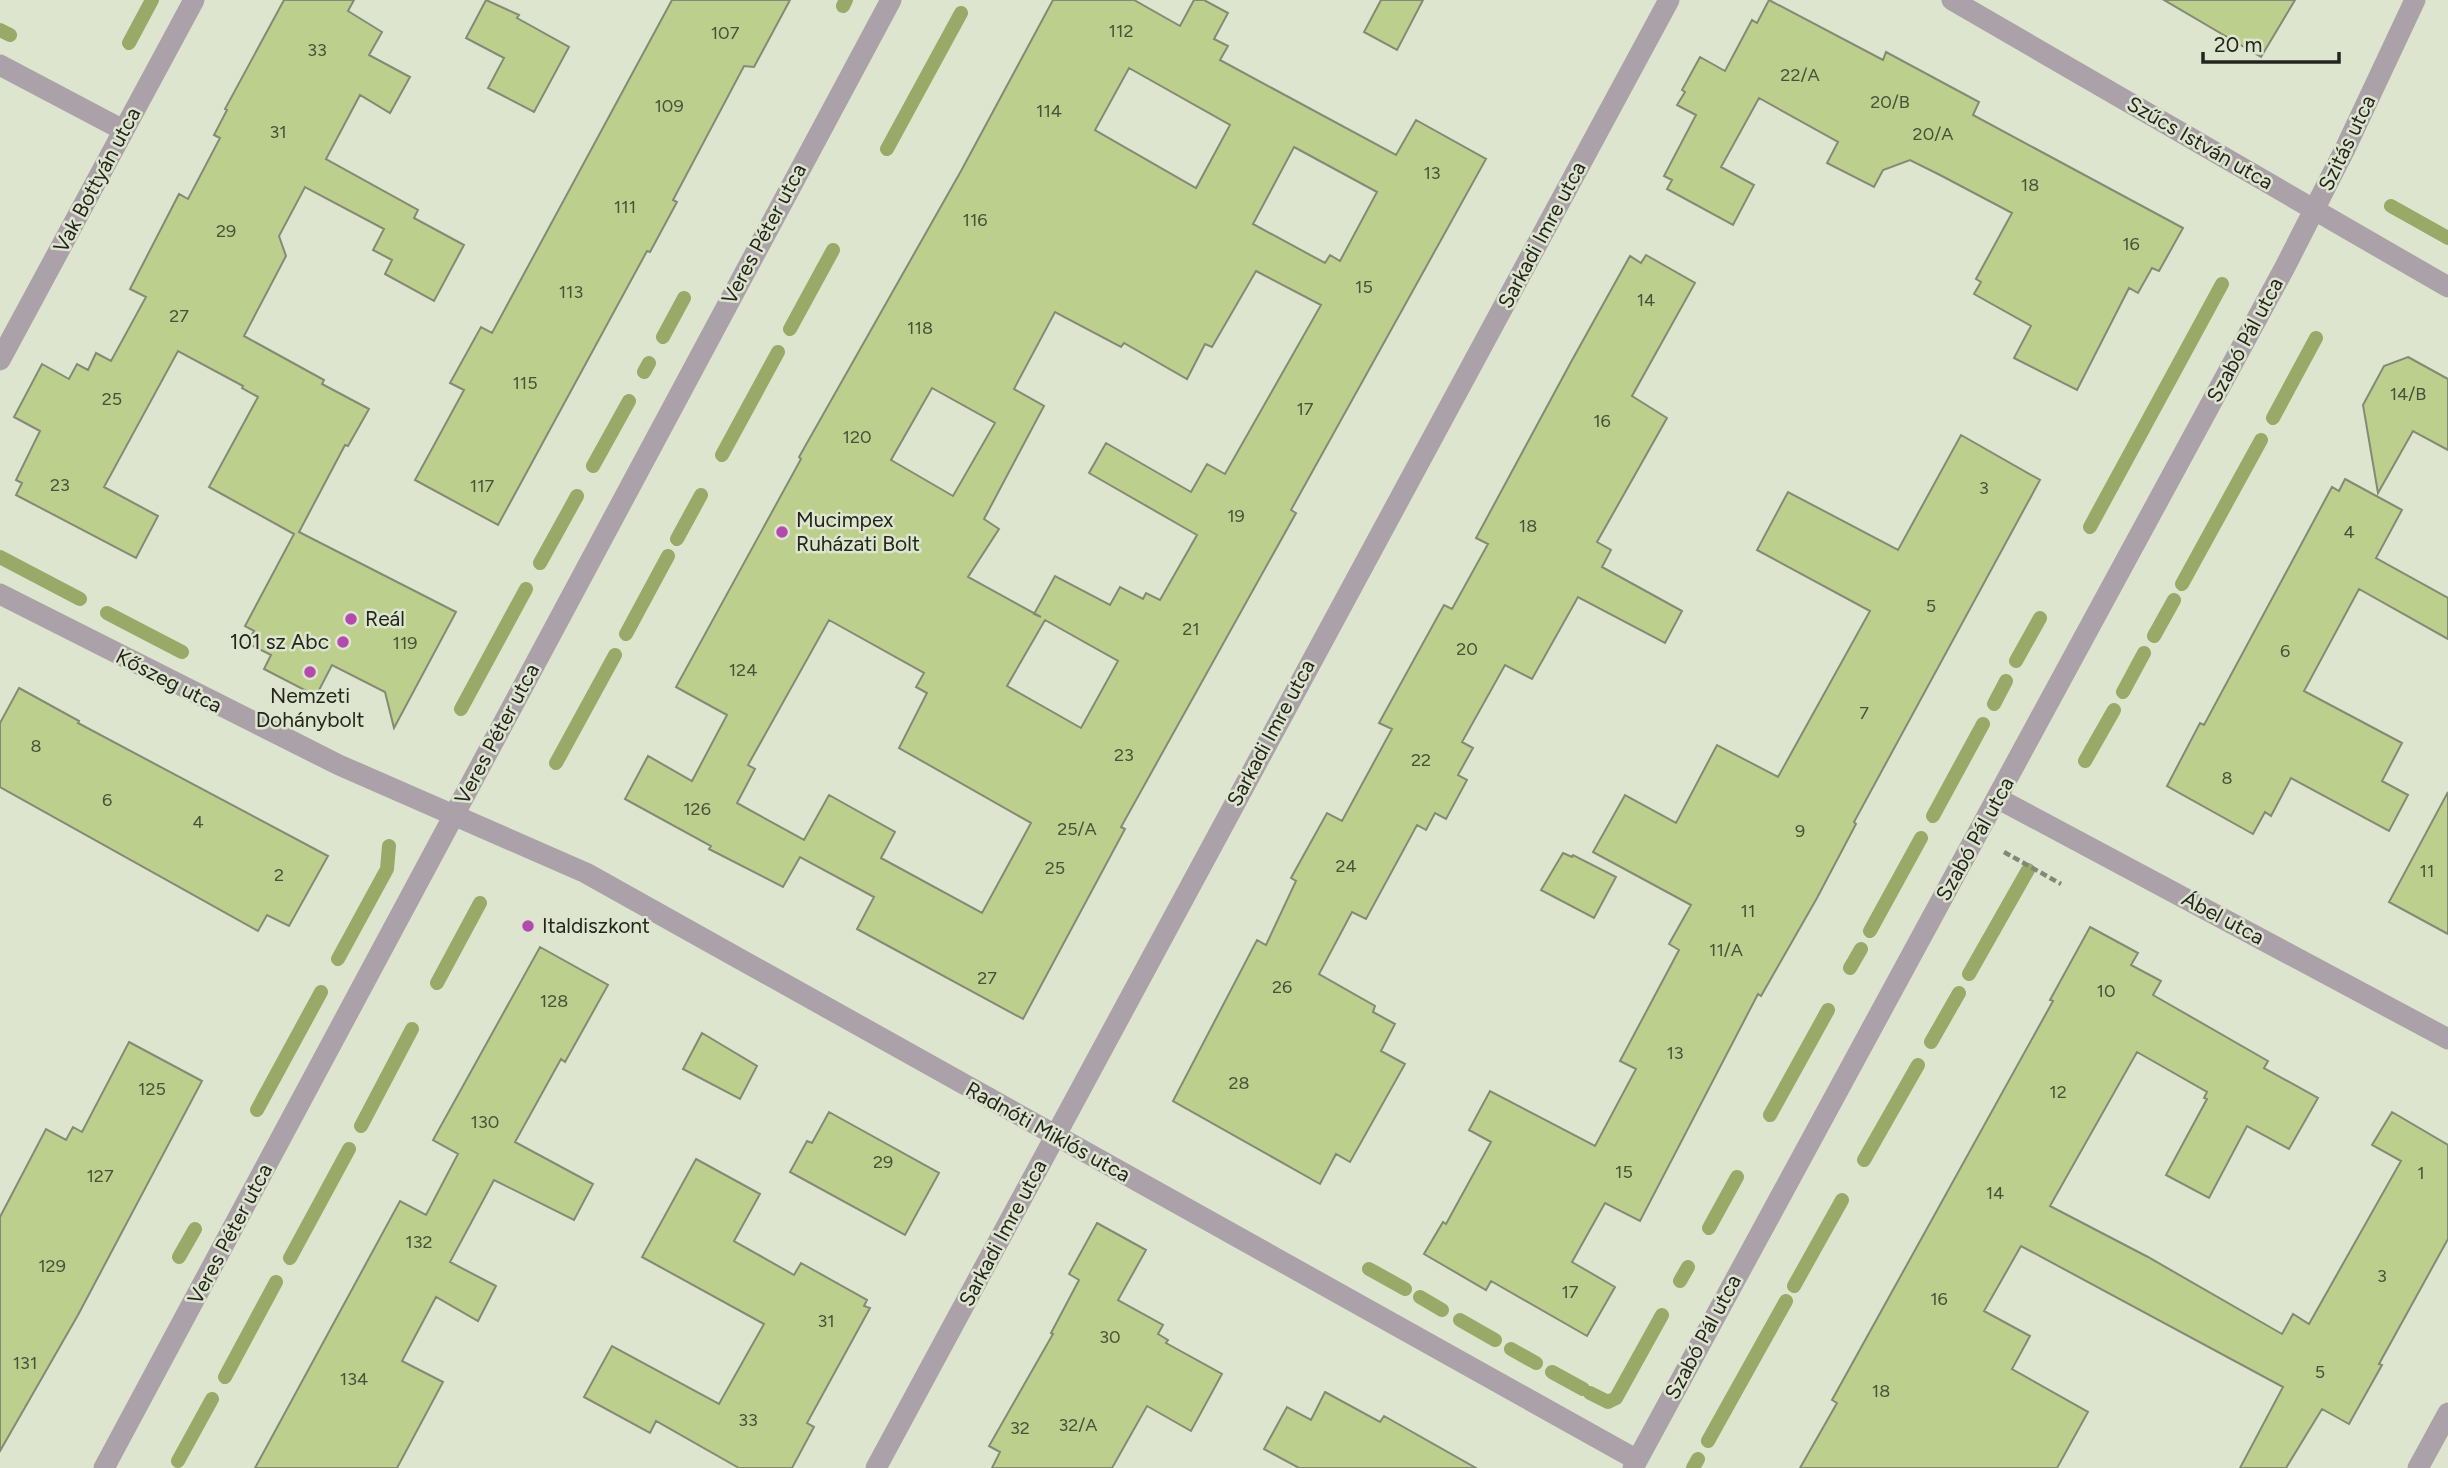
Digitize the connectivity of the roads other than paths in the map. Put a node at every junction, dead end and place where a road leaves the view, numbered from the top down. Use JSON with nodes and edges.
{"nodes":[{"id":1,"x":194,"y":0,"type":"edge"},
{"id":2,"x":891,"y":0,"type":"edge"},
{"id":3,"x":1669,"y":0,"type":"edge"},
{"id":4,"x":1952,"y":0,"type":"edge"},
{"id":5,"x":2414,"y":0,"type":"edge"},
{"id":6,"x":0,"y":65,"type":"edge"},
{"id":7,"x":123,"y":130,"type":"junction"},
{"id":8,"x":2315,"y":209,"type":"junction"},
{"id":9,"x":2448,"y":286,"type":"edge"},
{"id":10,"x":0,"y":360,"type":"edge"},
{"id":11,"x":0,"y":594,"type":"edge"},
{"id":12,"x":1997,"y":798,"type":"junction"},
{"id":13,"x":454,"y":815,"type":"junction"},
{"id":14,"x":2448,"y":1039,"type":"edge"},
{"id":15,"x":1054,"y":1135,"type":"junction"},
{"id":16,"x":2448,"y":1413,"type":"edge"},
{"id":17,"x":1635,"y":1464,"type":"edge"},
{"id":18,"x":104,"y":1468,"type":"edge"},
{"id":19,"x":876,"y":1468,"type":"edge"},
{"id":20,"x":2418,"y":1468,"type":"edge"}],
"edges":[{"from":1,"to":7,"type":"street","name":"Vak Bottyán utca"},
{"from":2,"to":13,"type":"street","name":"Veres Péter utca"},
{"from":3,"to":15,"type":"street","name":"Sarkadi Imre utca"},
{"from":4,"to":8,"type":"street","name":"Szűcs István utca"},
{"from":5,"to":8,"type":"street","name":"Szitás utca"},
{"from":6,"to":7,"type":"street"},
{"from":7,"to":10,"type":"street","name":"Vak Bottyán utca"},
{"from":8,"to":9,"type":"street","name":"Szűcs István utca"},
{"from":8,"to":12,"type":"street","name":"Szabó Pál utca"},
{"from":11,"to":13,"type":"street","name":"Kőszeg utca"},
{"from":12,"to":14,"type":"street","name":"Ábel utca"},
{"from":12,"to":17,"type":"street","name":"Szabó Pál utca"},
{"from":13,"to":15,"type":"street","name":"Radnóti Miklós utca"},
{"from":13,"to":18,"type":"street","name":"Veres Péter utca"},
{"from":15,"to":17,"type":"street","name":"Radnóti Miklós utca"},
{"from":15,"to":19,"type":"street","name":"Sarkadi Imre utca"},
{"from":16,"to":20,"type":"street"}]}
